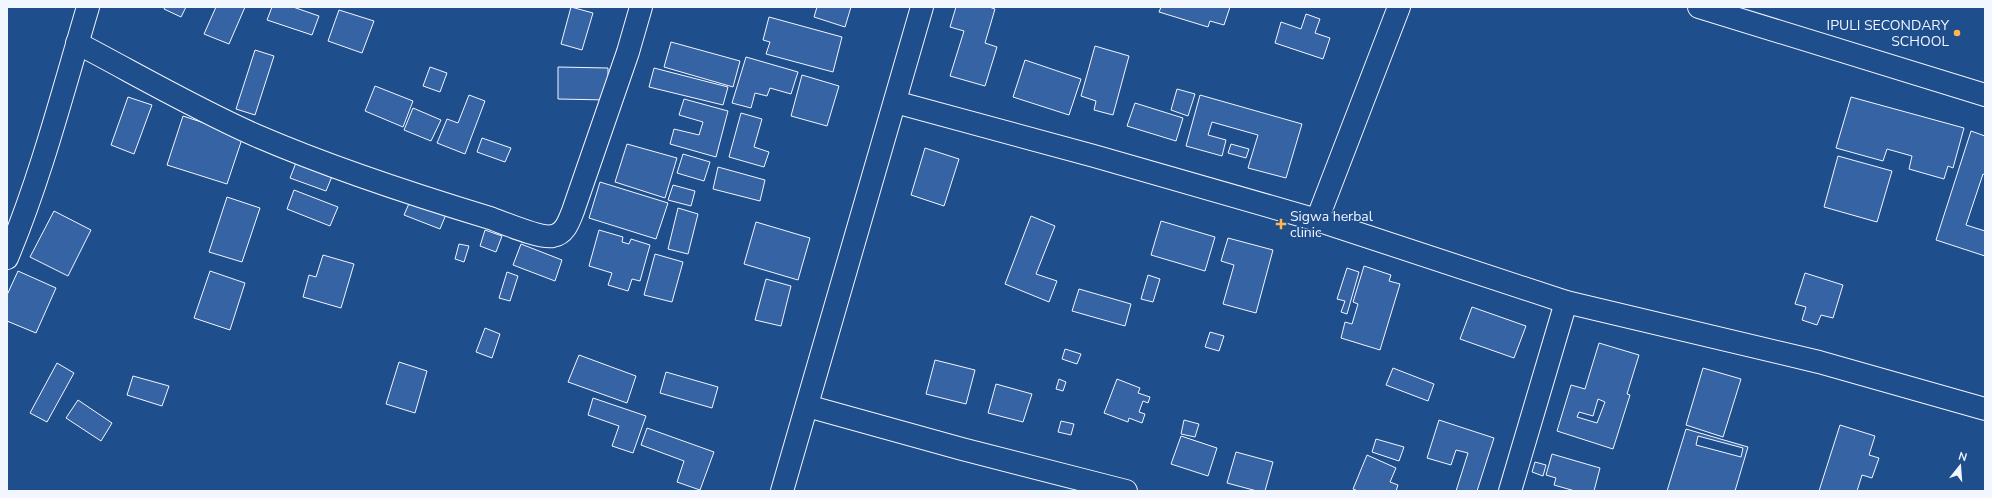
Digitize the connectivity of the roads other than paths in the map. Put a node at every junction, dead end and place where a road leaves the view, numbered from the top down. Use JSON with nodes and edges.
{"nodes":[{"id":1,"x":88,"y":7,"type":"edge"},
{"id":2,"x":641,"y":7,"type":"edge"},
{"id":3,"x":922,"y":7,"type":"edge"},
{"id":4,"x":1399,"y":7,"type":"edge"},
{"id":5,"x":1699,"y":7,"type":"edge"},
{"id":6,"x":78,"y":43,"type":"junction"},
{"id":7,"x":1985,"y":95,"type":"edge"},
{"id":8,"x":896,"y":102,"type":"junction"},
{"id":9,"x":1317,"y":220,"type":"junction"},
{"id":10,"x":7,"y":258,"type":"edge"},
{"id":11,"x":1566,"y":302,"type":"junction"},
{"id":12,"x":807,"y":406,"type":"junction"},
{"id":13,"x":1985,"y":409,"type":"edge"},
{"id":14,"x":782,"y":491,"type":"edge"},
{"id":15,"x":1126,"y":491,"type":"edge"},
{"id":16,"x":1510,"y":491,"type":"edge"}],
"edges":[{"from":1,"to":6,"type":"street"},
{"from":2,"to":6,"type":"street"},
{"from":3,"to":8,"type":"street"},
{"from":4,"to":9,"type":"street"},
{"from":5,"to":7,"type":"street"},
{"from":6,"to":10,"type":"street"},
{"from":8,"to":9,"type":"street"},
{"from":8,"to":12,"type":"street"},
{"from":9,"to":11,"type":"street"},
{"from":11,"to":13,"type":"street"},
{"from":11,"to":16,"type":"street"},
{"from":12,"to":14,"type":"street"},
{"from":12,"to":15,"type":"street"}]}
